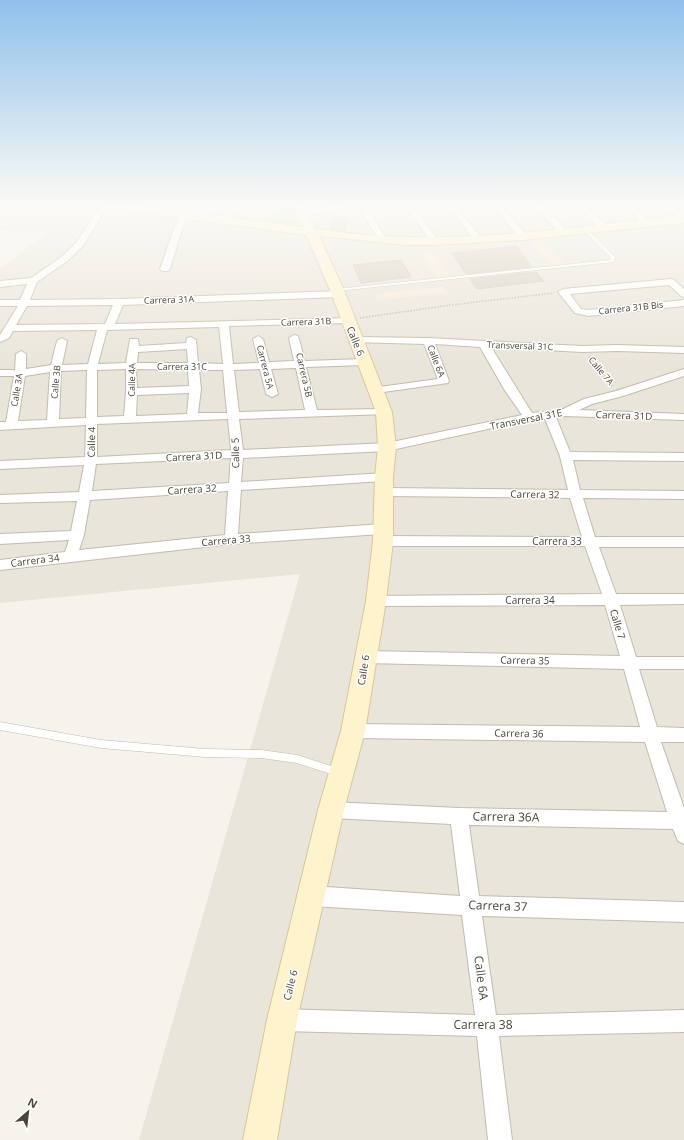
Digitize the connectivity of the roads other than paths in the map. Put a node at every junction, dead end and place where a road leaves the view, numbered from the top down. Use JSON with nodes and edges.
{"nodes":[{"id":1,"x":64,"y":259,"type":"edge"},
{"id":2,"x":168,"y":259,"type":"edge"},
{"id":3,"x":323,"y":259,"type":"edge"},
{"id":4,"x":613,"y":259,"type":"edge"},
{"id":5,"x":165,"y":269,"type":"dead end"},
{"id":6,"x":32,"y":281,"type":"junction"},
{"id":7,"x":0,"y":284,"type":"edge"},
{"id":8,"x":338,"y":292,"type":"junction"},
{"id":9,"x":684,"y":296,"type":"edge"},
{"id":10,"x":119,"y":302,"type":"junction"},
{"id":11,"x":0,"y":303,"type":"edge"},
{"id":12,"x":24,"y":303,"type":"junction"},
{"id":13,"x":224,"y":324,"type":"junction"},
{"id":14,"x":106,"y":327,"type":"junction"},
{"id":15,"x":10,"y":328,"type":"junction"},
{"id":16,"x":352,"y":330,"type":"junction"},
{"id":17,"x":294,"y":338,"type":"dead end"},
{"id":18,"x":0,"y":339,"type":"edge"},
{"id":19,"x":258,"y":339,"type":"dead end"},
{"id":20,"x":62,"y":341,"type":"dead end"},
{"id":21,"x":428,"y":341,"type":"junction"},
{"id":22,"x":484,"y":345,"type":"junction"},
{"id":23,"x":684,"y":350,"type":"edge"},
{"id":24,"x":21,"y":354,"type":"dead end"},
{"id":25,"x":365,"y":362,"type":"junction"},
{"id":26,"x":302,"y":364,"type":"junction"},
{"id":27,"x":264,"y":365,"type":"junction"},
{"id":28,"x":131,"y":366,"type":"junction"},
{"id":29,"x":228,"y":366,"type":"junction"},
{"id":30,"x":192,"y":367,"type":"junction"},
{"id":31,"x":56,"y":368,"type":"junction"},
{"id":32,"x":92,"y":368,"type":"junction"},
{"id":33,"x":684,"y":372,"type":"edge"},
{"id":34,"x":0,"y":373,"type":"edge"},
{"id":35,"x":20,"y":373,"type":"junction"},
{"id":36,"x":195,"y":389,"type":"junction"},
{"id":37,"x":376,"y":390,"type":"junction"},
{"id":38,"x":132,"y":392,"type":"junction"},
{"id":39,"x":272,"y":394,"type":"dead end"},
{"id":40,"x":384,"y":412,"type":"junction"},
{"id":41,"x":312,"y":414,"type":"junction"},
{"id":42,"x":556,"y":414,"type":"junction"},
{"id":43,"x":192,"y":416,"type":"junction"},
{"id":44,"x":233,"y":417,"type":"junction"},
{"id":45,"x":529,"y":417,"type":"junction"},
{"id":46,"x":684,"y":417,"type":"edge"},
{"id":47,"x":130,"y":419,"type":"junction"},
{"id":48,"x":91,"y":421,"type":"junction"},
{"id":49,"x":53,"y":424,"type":"junction"},
{"id":50,"x":6,"y":426,"type":"edge"},
{"id":51,"x":387,"y":447,"type":"junction"},
{"id":52,"x":237,"y":454,"type":"junction"},
{"id":53,"x":566,"y":456,"type":"junction"},
{"id":54,"x":684,"y":457,"type":"edge"},
{"id":55,"x":91,"y":461,"type":"junction"},
{"id":56,"x":0,"y":465,"type":"edge"},
{"id":57,"x":385,"y":484,"type":"junction"},
{"id":58,"x":234,"y":486,"type":"junction"},
{"id":59,"x":575,"y":494,"type":"junction"},
{"id":60,"x":684,"y":495,"type":"edge"},
{"id":61,"x":84,"y":496,"type":"junction"},
{"id":62,"x":0,"y":499,"type":"edge"},
{"id":63,"x":77,"y":534,"type":"junction"},
{"id":64,"x":383,"y":535,"type":"junction"},
{"id":65,"x":0,"y":539,"type":"edge"},
{"id":66,"x":231,"y":539,"type":"junction"},
{"id":67,"x":590,"y":542,"type":"junction"},
{"id":68,"x":684,"y":542,"type":"edge"},
{"id":69,"x":70,"y":556,"type":"junction"},
{"id":70,"x":0,"y":565,"type":"edge"},
{"id":71,"x":611,"y":599,"type":"junction"},
{"id":72,"x":684,"y":600,"type":"edge"},
{"id":73,"x":376,"y":601,"type":"junction"},
{"id":74,"x":365,"y":656,"type":"junction"},
{"id":75,"x":684,"y":662,"type":"edge"},
{"id":76,"x":630,"y":663,"type":"junction"},
{"id":77,"x":0,"y":726,"type":"edge"},
{"id":78,"x":354,"y":731,"type":"junction"},
{"id":79,"x":684,"y":735,"type":"edge"},
{"id":80,"x":651,"y":736,"type":"junction"},
{"id":81,"x":341,"y":773,"type":"junction"},
{"id":82,"x":331,"y":810,"type":"junction"},
{"id":83,"x":459,"y":816,"type":"junction"},
{"id":84,"x":682,"y":828,"type":"edge"},
{"id":85,"x":312,"y":896,"type":"junction"},
{"id":86,"x":471,"y":906,"type":"junction"},
{"id":87,"x":684,"y":912,"type":"edge"},
{"id":88,"x":282,"y":1020,"type":"junction"},
{"id":89,"x":684,"y":1021,"type":"edge"},
{"id":90,"x":487,"y":1026,"type":"junction"},
{"id":91,"x":260,"y":1140,"type":"edge"},
{"id":92,"x":500,"y":1140,"type":"edge"}],
"edges":[{"from":1,"to":6,"type":"street"},
{"from":2,"to":5,"type":"street"},
{"from":3,"to":8,"type":"street","name":"Calle 6"},
{"from":4,"to":8,"type":"lane"},
{"from":6,"to":7,"type":"street"},
{"from":6,"to":12,"type":"street"},
{"from":8,"to":10,"type":"street","name":"Carrera 31A"},
{"from":8,"to":16,"type":"street","name":"Calle 6"},
{"from":9,"to":9,"type":"street","name":"Carrera 31B Bis"},
{"from":10,"to":12,"type":"street","name":"Carrera 31A"},
{"from":10,"to":14,"type":"street","name":"Calle 4"},
{"from":11,"to":12,"type":"street","name":"Carrera 31A"},
{"from":12,"to":15,"type":"street"},
{"from":13,"to":14,"type":"street","name":"Carrera 31B"},
{"from":13,"to":16,"type":"street","name":"Carrera 31B"},
{"from":13,"to":29,"type":"street","name":"Calle 5"},
{"from":14,"to":15,"type":"street","name":"Carrera 31B"},
{"from":14,"to":32,"type":"street","name":"Calle 4"},
{"from":15,"to":18,"type":"street"},
{"from":16,"to":21,"type":"street","name":"Transversal 31C"},
{"from":16,"to":25,"type":"street","name":"Calle 6"},
{"from":17,"to":26,"type":"street","name":"Carrera 5B"},
{"from":19,"to":27,"type":"street","name":"Carrera 5A"},
{"from":20,"to":31,"type":"street","name":"Calle 3B"},
{"from":21,"to":22,"type":"street","name":"Transversal 31C"},
{"from":21,"to":37,"type":"street","name":"Calle 6A"},
{"from":22,"to":23,"type":"street","name":"Transversal 31C"},
{"from":22,"to":45,"type":"street"},
{"from":24,"to":35,"type":"street","name":"Calle 3A"},
{"from":25,"to":26,"type":"street","name":"Carrera 31C"},
{"from":25,"to":37,"type":"street","name":"Calle 6"},
{"from":26,"to":27,"type":"street","name":"Carrera 31C"},
{"from":26,"to":41,"type":"street","name":"Carrera 5B"},
{"from":27,"to":29,"type":"street","name":"Carrera 31C"},
{"from":27,"to":39,"type":"street","name":"Carrera 5A"},
{"from":28,"to":30,"type":"street","name":"Carrera 31C"},
{"from":28,"to":30,"type":"street","name":"Calle 4A"},
{"from":28,"to":32,"type":"street","name":"Carrera 31C"},
{"from":28,"to":38,"type":"street","name":"Calle 4A"},
{"from":29,"to":30,"type":"street","name":"Carrera 31C"},
{"from":29,"to":44,"type":"street","name":"Calle 5"},
{"from":30,"to":36,"type":"street"},
{"from":31,"to":32,"type":"street","name":"Carrera 31C"},
{"from":31,"to":35,"type":"street","name":"Carrera 31C"},
{"from":31,"to":49,"type":"street","name":"Calle 3B"},
{"from":32,"to":48,"type":"street","name":"Calle 4"},
{"from":33,"to":42,"type":"street","name":"Transversal 31E"},
{"from":34,"to":35,"type":"street","name":"Carrera 31C"},
{"from":35,"to":50,"type":"street","name":"Calle 3A"},
{"from":36,"to":38,"type":"street"},
{"from":36,"to":43,"type":"street"},
{"from":37,"to":40,"type":"street","name":"Calle 6"},
{"from":38,"to":47,"type":"street","name":"Calle 4A"},
{"from":40,"to":41,"type":"street"},
{"from":40,"to":51,"type":"street","name":"Calle 6"},
{"from":41,"to":44,"type":"street"},
{"from":42,"to":45,"type":"street","name":"Transversal 31E"},
{"from":42,"to":46,"type":"street","name":"Carrera 31D"},
{"from":42,"to":53,"type":"street","name":"Calle 7"},
{"from":43,"to":44,"type":"street"},
{"from":43,"to":47,"type":"street"},
{"from":44,"to":52,"type":"street","name":"Calle 5"},
{"from":45,"to":51,"type":"street","name":"Transversal 31E"},
{"from":47,"to":48,"type":"street"},
{"from":48,"to":49,"type":"street"},
{"from":48,"to":55,"type":"street","name":"Calle 4"},
{"from":49,"to":50,"type":"street"},
{"from":51,"to":52,"type":"street","name":"Carrera 31D"},
{"from":51,"to":57,"type":"street","name":"Calle 6"},
{"from":52,"to":55,"type":"street","name":"Carrera 31D"},
{"from":52,"to":58,"type":"street","name":"Calle 5"},
{"from":53,"to":54,"type":"street"},
{"from":53,"to":59,"type":"street","name":"Calle 7"},
{"from":55,"to":56,"type":"street","name":"Carrera 31D"},
{"from":55,"to":61,"type":"street","name":"Calle 4"},
{"from":57,"to":58,"type":"street","name":"Carrera 32"},
{"from":57,"to":59,"type":"street","name":"Carrera 32"},
{"from":57,"to":64,"type":"street","name":"Calle 6"},
{"from":58,"to":61,"type":"street","name":"Carrera 32"},
{"from":58,"to":66,"type":"street","name":"Calle 5"},
{"from":59,"to":60,"type":"street","name":"Carrera 32"},
{"from":59,"to":67,"type":"street","name":"Calle 7"},
{"from":61,"to":62,"type":"street","name":"Carrera 32"},
{"from":61,"to":63,"type":"street","name":"Calle 4"},
{"from":63,"to":65,"type":"street"},
{"from":63,"to":69,"type":"street","name":"Calle 4"},
{"from":64,"to":66,"type":"street","name":"Carrera 33"},
{"from":64,"to":67,"type":"street","name":"Carrera 33"},
{"from":64,"to":73,"type":"street","name":"Calle 6"},
{"from":66,"to":69,"type":"street","name":"Carrera 33"},
{"from":67,"to":68,"type":"street","name":"Carrera 33"},
{"from":67,"to":71,"type":"street","name":"Calle 7"},
{"from":69,"to":70,"type":"street","name":"Carrera 34"},
{"from":71,"to":72,"type":"street","name":"Carrera 34"},
{"from":71,"to":73,"type":"street","name":"Carrera 34"},
{"from":71,"to":76,"type":"street","name":"Calle 7"},
{"from":73,"to":74,"type":"street","name":"Calle 6"},
{"from":74,"to":76,"type":"street","name":"Carrera 35"},
{"from":74,"to":78,"type":"street","name":"Calle 6"},
{"from":75,"to":76,"type":"street","name":"Carrera 35"},
{"from":76,"to":80,"type":"street","name":"Calle 7"},
{"from":77,"to":81,"type":"lane"},
{"from":78,"to":80,"type":"street","name":"Carrera 36"},
{"from":78,"to":81,"type":"street","name":"Calle 6"},
{"from":79,"to":80,"type":"street","name":"Carrera 36"},
{"from":80,"to":84,"type":"street","name":"Calle 7"},
{"from":81,"to":82,"type":"street","name":"Calle 6"},
{"from":82,"to":83,"type":"street","name":"Carrera 36A"},
{"from":82,"to":85,"type":"street","name":"Calle 6"},
{"from":83,"to":84,"type":"street","name":"Carrera 36A"},
{"from":83,"to":86,"type":"street","name":"Calle 6A"},
{"from":85,"to":86,"type":"street","name":"Carrera 37"},
{"from":85,"to":88,"type":"street","name":"Calle 6"},
{"from":86,"to":87,"type":"street","name":"Carrera 37"},
{"from":86,"to":90,"type":"street","name":"Calle 6A"},
{"from":88,"to":90,"type":"street","name":"Carrera 38"},
{"from":88,"to":91,"type":"street","name":"Calle 6"},
{"from":89,"to":90,"type":"street","name":"Carrera 38"},
{"from":90,"to":92,"type":"street","name":"Calle 6A"}]}
